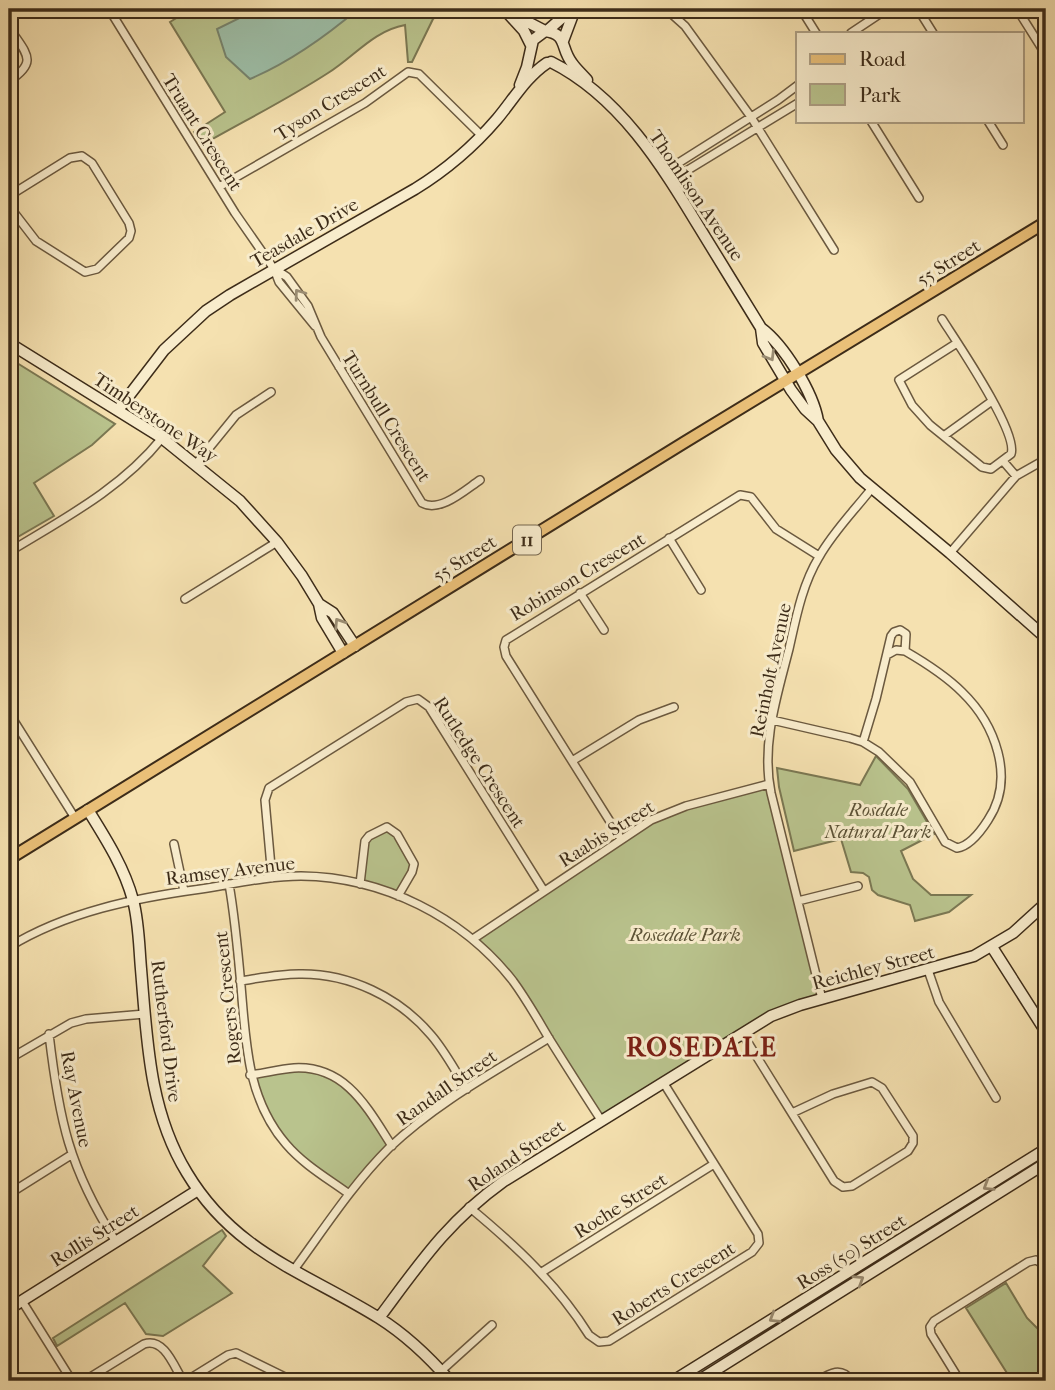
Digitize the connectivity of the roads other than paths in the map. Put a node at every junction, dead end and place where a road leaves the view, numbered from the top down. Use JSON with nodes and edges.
{"nodes":[{"id":1,"x":109,"y":9,"type":"edge"},
{"id":2,"x":574,"y":9,"type":"edge"},
{"id":3,"x":666,"y":9,"type":"edge"},
{"id":4,"x":801,"y":9,"type":"edge"},
{"id":5,"x":887,"y":9,"type":"edge"},
{"id":6,"x":918,"y":9,"type":"edge"},
{"id":7,"x":1017,"y":9,"type":"edge"},
{"id":8,"x":505,"y":10,"type":"edge"},
{"id":9,"x":9,"y":27,"type":"edge"},
{"id":10,"x":546,"y":31,"type":"junction"},
{"id":11,"x":815,"y":32,"type":"edge"},
{"id":12,"x":852,"y":32,"type":"edge"},
{"id":13,"x":932,"y":32,"type":"edge"},
{"id":14,"x":564,"y":45,"type":"junction"},
{"id":15,"x":531,"y":48,"type":"junction"},
{"id":16,"x":1046,"y":55,"type":"edge"},
{"id":17,"x":549,"y":63,"type":"junction"},
{"id":18,"x":9,"y":81,"type":"edge"},
{"id":19,"x":795,"y":88,"type":"edge"},
{"id":20,"x":594,"y":89,"type":"junction"},
{"id":21,"x":515,"y":95,"type":"junction"},
{"id":22,"x":796,"y":102,"type":"edge"},
{"id":23,"x":751,"y":117,"type":"junction"},
{"id":24,"x":872,"y":122,"type":"edge"},
{"id":25,"x":989,"y":122,"type":"edge"},
{"id":26,"x":757,"y":127,"type":"junction"},
{"id":27,"x":482,"y":136,"type":"junction"},
{"id":28,"x":708,"y":144,"type":"junction"},
{"id":29,"x":1003,"y":145,"type":"dead end"},
{"id":30,"x":714,"y":153,"type":"junction"},
{"id":31,"x":667,"y":176,"type":"junction"},
{"id":32,"x":219,"y":187,"type":"junction"},
{"id":33,"x":9,"y":196,"type":"edge"},
{"id":34,"x":919,"y":198,"type":"dead end"},
{"id":35,"x":9,"y":206,"type":"edge"},
{"id":36,"x":1046,"y":222,"type":"edge"},
{"id":37,"x":834,"y":250,"type":"dead end"},
{"id":38,"x":274,"y":269,"type":"junction"},
{"id":39,"x":1046,"y":313,"type":"edge"},
{"id":40,"x":942,"y":319,"type":"dead end"},
{"id":41,"x":1046,"y":323,"type":"edge"},
{"id":42,"x":761,"y":328,"type":"junction"},
{"id":43,"x":9,"y":343,"type":"edge"},
{"id":44,"x":957,"y":344,"type":"junction"},
{"id":45,"x":349,"y":360,"type":"dead end"},
{"id":46,"x":339,"y":367,"type":"junction"},
{"id":47,"x":798,"y":374,"type":"junction"},
{"id":48,"x":786,"y":382,"type":"junction"},
{"id":49,"x":271,"y":392,"type":"dead end"},
{"id":50,"x":992,"y":401,"type":"junction"},
{"id":51,"x":118,"y":410,"type":"junction"},
{"id":52,"x":818,"y":421,"type":"junction"},
{"id":53,"x":945,"y":435,"type":"junction"},
{"id":54,"x":162,"y":438,"type":"junction"},
{"id":55,"x":1046,"y":458,"type":"edge"},
{"id":56,"x":1003,"y":461,"type":"junction"},
{"id":57,"x":196,"y":464,"type":"junction"},
{"id":58,"x":1016,"y":476,"type":"junction"},
{"id":59,"x":480,"y":480,"type":"dead end"},
{"id":60,"x":872,"y":488,"type":"junction"},
{"id":61,"x":669,"y":538,"type":"junction"},
{"id":62,"x":277,"y":542,"type":"junction"},
{"id":63,"x":9,"y":552,"type":"edge"},
{"id":64,"x":950,"y":553,"type":"junction"},
{"id":65,"x":819,"y":556,"type":"junction"},
{"id":66,"x":701,"y":590,"type":"dead end"},
{"id":67,"x":580,"y":593,"type":"junction"},
{"id":68,"x":185,"y":599,"type":"dead end"},
{"id":69,"x":319,"y":604,"type":"junction"},
{"id":70,"x":604,"y":630,"type":"dead end"},
{"id":71,"x":1046,"y":638,"type":"edge"},
{"id":72,"x":355,"y":646,"type":"junction"},
{"id":73,"x":905,"y":650,"type":"junction"},
{"id":74,"x":343,"y":653,"type":"junction"},
{"id":75,"x":887,"y":655,"type":"junction"},
{"id":76,"x":674,"y":707,"type":"dead end"},
{"id":77,"x":9,"y":713,"type":"edge"},
{"id":78,"x":772,"y":720,"type":"junction"},
{"id":79,"x":863,"y":742,"type":"junction"},
{"id":80,"x":572,"y":761,"type":"junction"},
{"id":81,"x":769,"y":784,"type":"junction"},
{"id":82,"x":89,"y":810,"type":"junction"},
{"id":83,"x":75,"y":818,"type":"junction"},
{"id":84,"x":621,"y":839,"type":"junction"},
{"id":85,"x":174,"y":844,"type":"dead end"},
{"id":86,"x":9,"y":859,"type":"edge"},
{"id":87,"x":272,"y":878,"type":"junction"},
{"id":88,"x":229,"y":884,"type":"junction"},
{"id":89,"x":360,"y":884,"type":"junction"},
{"id":90,"x":858,"y":886,"type":"dead end"},
{"id":91,"x":184,"y":891,"type":"junction"},
{"id":92,"x":544,"y":891,"type":"junction"},
{"id":93,"x":398,"y":896,"type":"junction"},
{"id":94,"x":133,"y":900,"type":"junction"},
{"id":95,"x":798,"y":901,"type":"junction"},
{"id":96,"x":1046,"y":903,"type":"edge"},
{"id":97,"x":473,"y":939,"type":"junction"},
{"id":98,"x":9,"y":947,"type":"edge"},
{"id":99,"x":992,"y":947,"type":"junction"},
{"id":100,"x":928,"y":970,"type":"junction"},
{"id":101,"x":240,"y":981,"type":"junction"},
{"id":102,"x":822,"y":999,"type":"junction"},
{"id":103,"x":145,"y":1014,"type":"junction"},
{"id":104,"x":1046,"y":1032,"type":"edge"},
{"id":105,"x":741,"y":1033,"type":"junction"},
{"id":106,"x":49,"y":1034,"type":"junction"},
{"id":107,"x":549,"y":1038,"type":"junction"},
{"id":108,"x":704,"y":1056,"type":"joint"},
{"id":109,"x":9,"y":1059,"type":"edge"},
{"id":110,"x":250,"y":1075,"type":"junction"},
{"id":111,"x":663,"y":1082,"type":"junction"},
{"id":112,"x":467,"y":1089,"type":"junction"},
{"id":113,"x":996,"y":1098,"type":"dead end"},
{"id":114,"x":792,"y":1113,"type":"junction"},
{"id":115,"x":601,"y":1120,"type":"junction"},
{"id":116,"x":392,"y":1146,"type":"junction"},
{"id":117,"x":1046,"y":1149,"type":"edge"},
{"id":118,"x":71,"y":1155,"type":"junction"},
{"id":119,"x":1046,"y":1163,"type":"edge"},
{"id":120,"x":715,"y":1164,"type":"junction"},
{"id":121,"x":198,"y":1191,"type":"junction"},
{"id":122,"x":9,"y":1194,"type":"edge"},
{"id":123,"x":349,"y":1194,"type":"junction"},
{"id":124,"x":469,"y":1207,"type":"junction"},
{"id":125,"x":116,"y":1242,"type":"junction"},
{"id":126,"x":1046,"y":1266,"type":"edge"},
{"id":127,"x":293,"y":1271,"type":"junction"},
{"id":128,"x":542,"y":1272,"type":"junction"},
{"id":129,"x":22,"y":1301,"type":"junction"},
{"id":130,"x":9,"y":1309,"type":"edge"},
{"id":131,"x":379,"y":1318,"type":"junction"},
{"id":132,"x":492,"y":1325,"type":"dead end"},
{"id":133,"x":441,"y":1371,"type":"junction"},
{"id":134,"x":72,"y":1381,"type":"edge"},
{"id":135,"x":84,"y":1381,"type":"edge"},
{"id":136,"x":185,"y":1381,"type":"edge"},
{"id":137,"x":293,"y":1381,"type":"edge"},
{"id":138,"x":450,"y":1381,"type":"edge"},
{"id":139,"x":673,"y":1381,"type":"edge"},
{"id":140,"x":698,"y":1381,"type":"edge"},
{"id":141,"x":817,"y":1381,"type":"edge"},
{"id":142,"x":852,"y":1381,"type":"edge"},
{"id":143,"x":960,"y":1381,"type":"edge"}],
"edges":[{"from":1,"to":32,"type":"street","name":"Truant Crescent"},
{"from":2,"to":10,"type":"street"},
{"from":2,"to":14,"type":"street"},
{"from":3,"to":23,"type":"street"},
{"from":4,"to":11,"type":"street"},
{"from":5,"to":12,"type":"street"},
{"from":6,"to":13,"type":"street"},
{"from":7,"to":16,"type":"street"},
{"from":8,"to":10,"type":"street"},
{"from":8,"to":15,"type":"street"},
{"from":9,"to":18,"type":"street"},
{"from":10,"to":14,"type":"street"},
{"from":10,"to":15,"type":"street"},
{"from":14,"to":17,"type":"street"},
{"from":14,"to":20,"type":"street","name":"Thomlison Avenue"},
{"from":15,"to":17,"type":"street"},
{"from":15,"to":21,"type":"street","name":"Teasdale Drive"},
{"from":17,"to":20,"type":"street","name":"Thomlison Avenue"},
{"from":17,"to":21,"type":"street","name":"Teasdale Drive"},
{"from":19,"to":23,"type":"street"},
{"from":20,"to":31,"type":"street","name":"Thomlison Avenue"},
{"from":21,"to":27,"type":"street","name":"Teasdale Drive"},
{"from":22,"to":26,"type":"street"},
{"from":23,"to":26,"type":"street"},
{"from":23,"to":28,"type":"street"},
{"from":24,"to":34,"type":"street"},
{"from":25,"to":29,"type":"street"},
{"from":26,"to":30,"type":"street"},
{"from":26,"to":37,"type":"street"},
{"from":27,"to":32,"type":"street","name":"Tyson Crescent"},
{"from":27,"to":38,"type":"street","name":"Teasdale Drive"},
{"from":28,"to":30,"type":"street"},
{"from":28,"to":31,"type":"street"},
{"from":30,"to":31,"type":"street"},
{"from":31,"to":42,"type":"street","name":"Thomlison Avenue"},
{"from":32,"to":38,"type":"street","name":"Truant Crescent"},
{"from":33,"to":35,"type":"street"},
{"from":36,"to":47,"type":"main road","name":"55 Street","number":"11"},
{"from":38,"to":46,"type":"street","name":"Turnbull Crescent"},
{"from":38,"to":51,"type":"street","name":"Teasdale Drive"},
{"from":39,"to":41,"type":"street"},
{"from":40,"to":44,"type":"street"},
{"from":42,"to":47,"type":"street","name":"Thomlison Avenue"},
{"from":42,"to":48,"type":"street","name":"Thomlison Avenue","one_way":true},
{"from":43,"to":51,"type":"street","name":"Timberstone Way"},
{"from":44,"to":50,"type":"street"},
{"from":44,"to":53,"type":"street"},
{"from":45,"to":46,"type":"street"},
{"from":46,"to":59,"type":"street","name":"Turnbull Crescent"},
{"from":47,"to":48,"type":"main road","name":"55 Street","number":"11"},
{"from":47,"to":52,"type":"street"},
{"from":48,"to":52,"type":"street"},
{"from":48,"to":72,"type":"main road","name":"55 Street","number":"11"},
{"from":49,"to":57,"type":"street"},
{"from":50,"to":53,"type":"street"},
{"from":50,"to":56,"type":"street"},
{"from":51,"to":54,"type":"street","name":"Timberstone Way"},
{"from":52,"to":60,"type":"street"},
{"from":53,"to":56,"type":"street"},
{"from":54,"to":57,"type":"street","name":"Timberstone Way"},
{"from":54,"to":63,"type":"street"},
{"from":55,"to":58,"type":"street"},
{"from":56,"to":58,"type":"street"},
{"from":57,"to":62,"type":"street","name":"Timberstone Way"},
{"from":58,"to":64,"type":"street"},
{"from":60,"to":64,"type":"street"},
{"from":60,"to":65,"type":"street","name":"Reinholt Avenue"},
{"from":61,"to":65,"type":"street","name":"Robinson Crescent"},
{"from":61,"to":66,"type":"street"},
{"from":61,"to":67,"type":"street","name":"Robinson Crescent"},
{"from":62,"to":68,"type":"street"},
{"from":62,"to":69,"type":"street","name":"Timberstone Way"},
{"from":64,"to":71,"type":"street"},
{"from":65,"to":78,"type":"street","name":"Reinholt Avenue"},
{"from":67,"to":70,"type":"street"},
{"from":67,"to":80,"type":"street","name":"Robinson Crescent"},
{"from":72,"to":69,"type":"street","name":"Timberstone Way","one_way":true},
{"from":69,"to":74,"type":"street","name":"Timberstone Way"},
{"from":72,"to":74,"type":"main road","name":"55 Street","number":"11"},
{"from":73,"to":75,"type":"street"},
{"from":73,"to":75,"type":"street"},
{"from":73,"to":79,"type":"street"},
{"from":74,"to":82,"type":"main road","name":"55 Street","number":"11"},
{"from":75,"to":79,"type":"street"},
{"from":76,"to":80,"type":"street"},
{"from":77,"to":83,"type":"street"},
{"from":78,"to":79,"type":"street"},
{"from":78,"to":81,"type":"street","name":"Reinholt Avenue"},
{"from":80,"to":84,"type":"street","name":"Robinson Crescent"},
{"from":81,"to":84,"type":"street","name":"Raabis Street"},
{"from":81,"to":95,"type":"street","name":"Reinholt Avenue"},
{"from":82,"to":83,"type":"main road","name":"55 Street","number":"11"},
{"from":82,"to":94,"type":"street","name":"Rutherford Drive"},
{"from":83,"to":86,"type":"main road","name":"55 Street","number":"11"},
{"from":84,"to":92,"type":"street","name":"Raabis Street"},
{"from":85,"to":91,"type":"street"},
{"from":87,"to":88,"type":"street","name":"Ramsey Avenue"},
{"from":87,"to":89,"type":"street","name":"Ramsey Avenue"},
{"from":87,"to":92,"type":"street","name":"Rutledge Crescent"},
{"from":88,"to":91,"type":"street","name":"Ramsey Avenue"},
{"from":88,"to":101,"type":"street","name":"Rogers Crescent"},
{"from":89,"to":93,"type":"street","name":"Ramsey Avenue"},
{"from":89,"to":93,"type":"street"},
{"from":90,"to":95,"type":"street"},
{"from":91,"to":94,"type":"street","name":"Ramsey Avenue"},
{"from":92,"to":97,"type":"street","name":"Raabis Street"},
{"from":93,"to":97,"type":"street","name":"Ramsey Avenue"},
{"from":94,"to":98,"type":"street","name":"Ramsey Avenue"},
{"from":94,"to":103,"type":"street","name":"Rutherford Drive"},
{"from":95,"to":102,"type":"street","name":"Reinholt Avenue"},
{"from":96,"to":99,"type":"street","name":"Reichley Street"},
{"from":97,"to":107,"type":"street","name":"Ramsey Avenue"},
{"from":99,"to":100,"type":"street","name":"Reichley Street"},
{"from":99,"to":104,"type":"street"},
{"from":100,"to":102,"type":"street","name":"Reichley Street"},
{"from":100,"to":113,"type":"street"},
{"from":101,"to":110,"type":"street","name":"Rogers Crescent"},
{"from":101,"to":112,"type":"street"},
{"from":102,"to":105,"type":"street","name":"Reichley Street"},
{"from":103,"to":106,"type":"street"},
{"from":103,"to":121,"type":"street","name":"Rutherford Drive"},
{"from":105,"to":108,"type":"street","name":"Reichley Street"},
{"from":105,"to":114,"type":"street"},
{"from":106,"to":109,"type":"street"},
{"from":106,"to":118,"type":"street","name":"Ray Avenue"},
{"from":107,"to":112,"type":"street","name":"Randall Street"},
{"from":107,"to":115,"type":"street","name":"Ramsey Avenue"},
{"from":108,"to":111,"type":"street","name":"Roland Street"},
{"from":110,"to":116,"type":"street"},
{"from":110,"to":123,"type":"street","name":"Rogers Crescent"},
{"from":111,"to":115,"type":"street","name":"Roland Street"},
{"from":111,"to":120,"type":"street","name":"Roberts Crescent"},
{"from":112,"to":116,"type":"street","name":"Randall Street"},
{"from":114,"to":114,"type":"street"},
{"from":115,"to":124,"type":"street","name":"Roland Street"},
{"from":116,"to":123,"type":"street","name":"Randall Street"},
{"from":117,"to":139,"type":"street","name":"Ross (50) Street","one_way":true},
{"from":118,"to":122,"type":"street"},
{"from":118,"to":125,"type":"street","name":"Ray Avenue"},
{"from":140,"to":119,"type":"street","name":"Ross (50) Street","one_way":true},
{"from":120,"to":128,"type":"street","name":"Roche Street"},
{"from":120,"to":128,"type":"street","name":"Roberts Crescent"},
{"from":121,"to":125,"type":"street","name":"Rollis Street"},
{"from":121,"to":127,"type":"street","name":"Rutherford Drive"},
{"from":123,"to":127,"type":"street","name":"Randall Street"},
{"from":124,"to":128,"type":"street","name":"Roberts Crescent"},
{"from":124,"to":131,"type":"street","name":"Roland Street"},
{"from":125,"to":129,"type":"street","name":"Rollis Street"},
{"from":126,"to":143,"type":"street"},
{"from":127,"to":131,"type":"street","name":"Rutherford Drive"},
{"from":129,"to":130,"type":"street","name":"Rollis Street"},
{"from":129,"to":134,"type":"street"},
{"from":131,"to":133,"type":"street","name":"Rutherford Drive"},
{"from":132,"to":133,"type":"street"},
{"from":133,"to":138,"type":"street","name":"Rutherford Drive"},
{"from":135,"to":136,"type":"street"},
{"from":136,"to":137,"type":"street"},
{"from":141,"to":142,"type":"street"}]}
